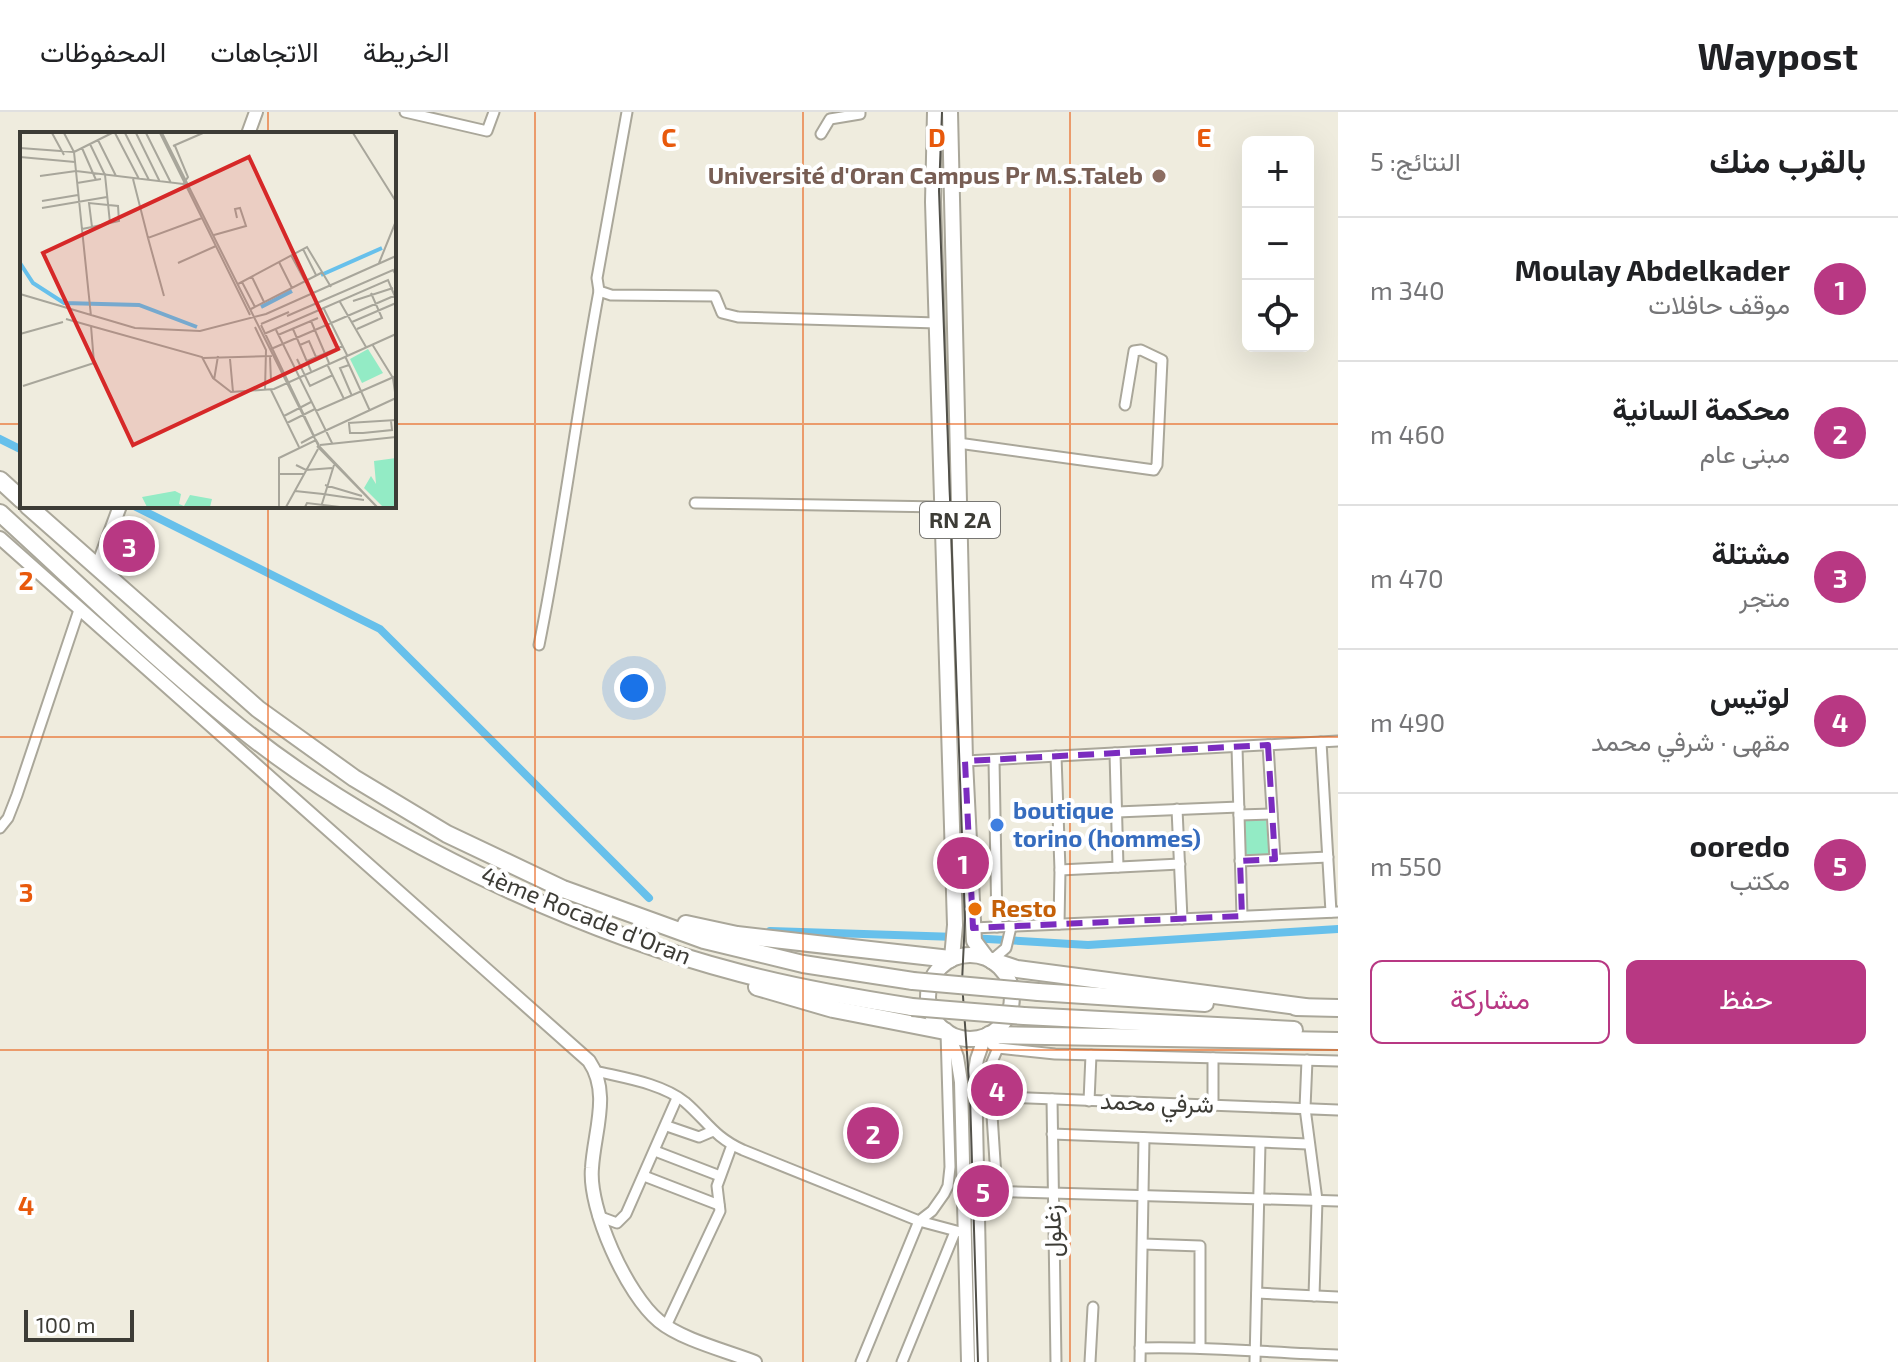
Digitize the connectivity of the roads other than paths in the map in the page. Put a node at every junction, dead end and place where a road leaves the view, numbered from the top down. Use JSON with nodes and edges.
{"nodes":[{"id":1,"x":256,"y":112,"type":"edge"},
{"id":2,"x":405,"y":112,"type":"edge"},
{"id":3,"x":494,"y":112,"type":"edge"},
{"id":4,"x":627,"y":112,"type":"edge"},
{"id":5,"x":860,"y":112,"type":"edge"},
{"id":6,"x":935,"y":112,"type":"edge"},
{"id":7,"x":950,"y":112,"type":"edge"},
{"id":8,"x":433,"y":115,"type":"edge"},
{"id":9,"x":249,"y":132,"type":"edge"},
{"id":10,"x":821,"y":134,"type":"dead end"},
{"id":11,"x":599,"y":291,"type":"junction"},
{"id":12,"x":937,"y":323,"type":"junction"},
{"id":13,"x":1125,"y":405,"type":"dead end"},
{"id":14,"x":958,"y":443,"type":"junction"},
{"id":15,"x":0,"y":480,"type":"edge"},
{"id":16,"x":20,"y":498,"type":"edge"},
{"id":17,"x":695,"y":503,"type":"dead end"},
{"id":18,"x":942,"y":507,"type":"junction"},
{"id":19,"x":30,"y":508,"type":"edge"},
{"id":20,"x":120,"y":508,"type":"edge"},
{"id":21,"x":5,"y":518,"type":"edge"},
{"id":22,"x":3,"y":543,"type":"edge"},
{"id":23,"x":97,"y":568,"type":"junction"},
{"id":24,"x":79,"y":610,"type":"junction"},
{"id":25,"x":539,"y":645,"type":"dead end"},
{"id":26,"x":1338,"y":741,"type":"edge"},
{"id":27,"x":1321,"y":742,"type":"junction"},
{"id":28,"x":1268,"y":745,"type":"junction"},
{"id":29,"x":1237,"y":747,"type":"junction"},
{"id":30,"x":1115,"y":753,"type":"junction"},
{"id":31,"x":1056,"y":756,"type":"junction"},
{"id":32,"x":994,"y":760,"type":"junction"},
{"id":33,"x":965,"y":761,"type":"junction"},
{"id":34,"x":1177,"y":809,"type":"junction"},
{"id":35,"x":1239,"y":811,"type":"junction"},
{"id":36,"x":1117,"y":812,"type":"junction"},
{"id":37,"x":1338,"y":812,"type":"edge"},
{"id":38,"x":1325,"y":813,"type":"junction"},
{"id":39,"x":1272,"y":814,"type":"junction"},
{"id":40,"x":0,"y":828,"type":"edge"},
{"id":41,"x":1275,"y":859,"type":"junction"},
{"id":42,"x":1240,"y":861,"type":"junction"},
{"id":43,"x":1331,"y":861,"type":"edge"},
{"id":44,"x":1180,"y":864,"type":"junction"},
{"id":45,"x":1118,"y":867,"type":"junction"},
{"id":46,"x":1060,"y":870,"type":"junction"},
{"id":47,"x":563,"y":889,"type":"junction"},
{"id":48,"x":1334,"y":912,"type":"edge"},
{"id":49,"x":1242,"y":916,"type":"junction"},
{"id":50,"x":1182,"y":919,"type":"junction"},
{"id":51,"x":1059,"y":924,"type":"junction"},
{"id":52,"x":997,"y":927,"type":"junction"},
{"id":53,"x":606,"y":930,"type":"junction"},
{"id":54,"x":973,"y":935,"type":"junction"},
{"id":55,"x":1010,"y":935,"type":"junction"},
{"id":56,"x":952,"y":954,"type":"junction"},
{"id":57,"x":990,"y":959,"type":"junction"},
{"id":58,"x":1305,"y":1007,"type":"junction"},
{"id":59,"x":1338,"y":1008,"type":"edge"},
{"id":60,"x":947,"y":1031,"type":"junction"},
{"id":61,"x":1338,"y":1033,"type":"edge"},
{"id":62,"x":990,"y":1039,"type":"junction"},
{"id":63,"x":1338,"y":1041,"type":"edge"},
{"id":64,"x":1091,"y":1055,"type":"junction"},
{"id":65,"x":1213,"y":1058,"type":"junction"},
{"id":66,"x":1307,"y":1060,"type":"junction"},
{"id":67,"x":1338,"y":1061,"type":"edge"},
{"id":68,"x":595,"y":1071,"type":"junction"},
{"id":69,"x":976,"y":1096,"type":"junction"},
{"id":70,"x":990,"y":1097,"type":"junction"},
{"id":71,"x":677,"y":1098,"type":"junction"},
{"id":72,"x":1052,"y":1099,"type":"junction"},
{"id":73,"x":1089,"y":1101,"type":"junction"},
{"id":74,"x":1213,"y":1105,"type":"junction"},
{"id":75,"x":1305,"y":1108,"type":"junction"},
{"id":76,"x":1338,"y":1110,"type":"edge"},
{"id":77,"x":667,"y":1126,"type":"junction"},
{"id":78,"x":713,"y":1131,"type":"junction"},
{"id":79,"x":1052,"y":1134,"type":"junction"},
{"id":80,"x":1144,"y":1138,"type":"junction"},
{"id":81,"x":1260,"y":1143,"type":"junction"},
{"id":82,"x":1308,"y":1144,"type":"junction"},
{"id":83,"x":732,"y":1145,"type":"junction"},
{"id":84,"x":655,"y":1151,"type":"junction"},
{"id":85,"x":938,"y":1174,"type":"dead end"},
{"id":86,"x":950,"y":1175,"type":"junction"},
{"id":87,"x":644,"y":1176,"type":"junction"},
{"id":88,"x":720,"y":1176,"type":"junction"},
{"id":89,"x":979,"y":1191,"type":"junction"},
{"id":90,"x":997,"y":1192,"type":"junction"},
{"id":91,"x":1052,"y":1194,"type":"junction"},
{"id":92,"x":1144,"y":1196,"type":"junction"},
{"id":93,"x":1260,"y":1198,"type":"junction"},
{"id":94,"x":1317,"y":1200,"type":"junction"},
{"id":95,"x":1338,"y":1201,"type":"edge"},
{"id":96,"x":719,"y":1205,"type":"junction"},
{"id":97,"x":598,"y":1216,"type":"junction"},
{"id":98,"x":919,"y":1221,"type":"junction"},
{"id":99,"x":617,"y":1223,"type":"junction"},
{"id":100,"x":960,"y":1232,"type":"junction"},
{"id":101,"x":605,"y":1237,"type":"junction"},
{"id":102,"x":1143,"y":1244,"type":"junction"},
{"id":103,"x":1257,"y":1293,"type":"junction"},
{"id":104,"x":1314,"y":1296,"type":"junction"},
{"id":105,"x":1338,"y":1297,"type":"edge"},
{"id":106,"x":1093,"y":1307,"type":"dead end"},
{"id":107,"x":666,"y":1326,"type":"junction"},
{"id":108,"x":1200,"y":1346,"type":"junction"},
{"id":109,"x":1140,"y":1348,"type":"junction"},
{"id":110,"x":1338,"y":1355,"type":"edge"},
{"id":111,"x":1255,"y":1357,"type":"edge"},
{"id":112,"x":755,"y":1362,"type":"edge"},
{"id":113,"x":861,"y":1362,"type":"edge"},
{"id":114,"x":902,"y":1362,"type":"edge"},
{"id":115,"x":968,"y":1362,"type":"edge"},
{"id":116,"x":981,"y":1362,"type":"edge"},
{"id":117,"x":1056,"y":1362,"type":"edge"},
{"id":118,"x":1090,"y":1362,"type":"edge"},
{"id":119,"x":1140,"y":1362,"type":"edge"}],
"edges":[{"from":1,"to":9,"type":"main road"},
{"from":2,"to":8,"type":"street"},
{"from":3,"to":8,"type":"street"},
{"from":4,"to":11,"type":"street"},
{"from":5,"to":10,"type":"street"},
{"from":6,"to":12,"type":"main road","number":"RN 2A"},
{"from":7,"to":14,"type":"main road","number":"RN 2A"},
{"from":11,"to":12,"type":"street"},
{"from":11,"to":25,"type":"street"},
{"from":12,"to":18,"type":"main road","number":"RN 2A"},
{"from":13,"to":14,"type":"street"},
{"from":14,"to":33,"type":"main road","number":"RN 2A"},
{"from":15,"to":16,"type":"highway"},
{"from":17,"to":18,"type":"street"},
{"from":18,"to":56,"type":"main road","number":"RN 2A"},
{"from":19,"to":23,"type":"highway","name":"4ème Rocade d'Oran"},
{"from":20,"to":23,"type":"main road"},
{"from":21,"to":53,"type":"highway","name":"4ème Rocade d'Oran"},
{"from":22,"to":24,"type":"main road"},
{"from":23,"to":47,"type":"highway","name":"4ème Rocade d'Oran"},
{"from":24,"to":40,"type":"street"},
{"from":24,"to":68,"type":"main road"},
{"from":26,"to":27,"type":"street"},
{"from":27,"to":28,"type":"street"},
{"from":27,"to":38,"type":"street"},
{"from":28,"to":29,"type":"street"},
{"from":28,"to":39,"type":"street"},
{"from":29,"to":30,"type":"street"},
{"from":29,"to":35,"type":"street"},
{"from":30,"to":31,"type":"street"},
{"from":30,"to":36,"type":"street"},
{"from":31,"to":32,"type":"street"},
{"from":31,"to":46,"type":"street"},
{"from":32,"to":33,"type":"street"},
{"from":32,"to":52,"type":"street"},
{"from":33,"to":54,"type":"main road","number":"RN 2A"},
{"from":34,"to":35,"type":"street"},
{"from":34,"to":36,"type":"street"},
{"from":34,"to":44,"type":"street"},
{"from":35,"to":39,"type":"street"},
{"from":35,"to":42,"type":"street"},
{"from":36,"to":45,"type":"street"},
{"from":37,"to":38,"type":"street"},
{"from":38,"to":43,"type":"street"},
{"from":39,"to":41,"type":"street"},
{"from":41,"to":42,"type":"street"},
{"from":41,"to":43,"type":"street"},
{"from":42,"to":49,"type":"street"},
{"from":43,"to":48,"type":"street"},
{"from":44,"to":45,"type":"street"},
{"from":44,"to":50,"type":"street"},
{"from":45,"to":46,"type":"street"},
{"from":46,"to":51,"type":"street"},
{"from":47,"to":56,"type":"highway"},
{"from":47,"to":58,"type":"highway","name":"4ème Rocade d'Oran","bridge":true},
{"from":48,"to":49,"type":"street"},
{"from":49,"to":50,"type":"street"},
{"from":50,"to":51,"type":"street"},
{"from":51,"to":55,"type":"street"},
{"from":52,"to":54,"type":"street"},
{"from":52,"to":55,"type":"street"},
{"from":53,"to":60,"type":"highway"},
{"from":53,"to":61,"type":"highway","name":"4ème Rocade d'Oran","bridge":true},
{"from":54,"to":57,"type":"main road"},
{"from":55,"to":57,"type":"street"},
{"from":56,"to":57,"type":"main road"},
{"from":56,"to":60,"type":"main road"},
{"from":57,"to":58,"type":"highway"},
{"from":57,"to":62,"type":"main road"},
{"from":58,"to":59,"type":"highway","name":"4ème Rocade d'Oran"},
{"from":60,"to":62,"type":"main road"},
{"from":60,"to":86,"type":"street"},
{"from":60,"to":100,"type":"main road"},
{"from":62,"to":63,"type":"highway"},
{"from":62,"to":64,"type":"street"},
{"from":62,"to":69,"type":"main road"},
{"from":62,"to":70,"type":"street"},
{"from":64,"to":65,"type":"street"},
{"from":64,"to":73,"type":"street"},
{"from":65,"to":66,"type":"street"},
{"from":65,"to":74,"type":"street"},
{"from":66,"to":67,"type":"street"},
{"from":66,"to":75,"type":"street"},
{"from":68,"to":71,"type":"street"},
{"from":68,"to":97,"type":"main road"},
{"from":69,"to":70,"type":"street","name":"شرفي محمد"},
{"from":69,"to":89,"type":"main road"},
{"from":70,"to":72,"type":"street","name":"شرفي محمد"},
{"from":70,"to":90,"type":"street"},
{"from":71,"to":77,"type":"street"},
{"from":71,"to":78,"type":"street"},
{"from":72,"to":73,"type":"street","name":"شرفي محمد"},
{"from":72,"to":79,"type":"street","name":"زغلول"},
{"from":73,"to":74,"type":"street","name":"شرفي محمد"},
{"from":74,"to":75,"type":"street","name":"شرفي محمد"},
{"from":75,"to":76,"type":"street","name":"شرفي محمد"},
{"from":75,"to":82,"type":"street"},
{"from":77,"to":78,"type":"street"},
{"from":77,"to":84,"type":"street"},
{"from":78,"to":83,"type":"street"},
{"from":79,"to":80,"type":"street"},
{"from":79,"to":91,"type":"street","name":"زغلول"},
{"from":80,"to":81,"type":"street"},
{"from":80,"to":92,"type":"street"},
{"from":81,"to":82,"type":"street"},
{"from":81,"to":93,"type":"street"},
{"from":82,"to":94,"type":"street"},
{"from":83,"to":88,"type":"street"},
{"from":83,"to":98,"type":"street"},
{"from":84,"to":87,"type":"street"},
{"from":84,"to":88,"type":"street"},
{"from":85,"to":86,"type":"street"},
{"from":86,"to":98,"type":"street"},
{"from":87,"to":96,"type":"street"},
{"from":87,"to":99,"type":"street"},
{"from":88,"to":96,"type":"street"},
{"from":89,"to":90,"type":"street"},
{"from":89,"to":116,"type":"main road"},
{"from":90,"to":91,"type":"street"},
{"from":91,"to":92,"type":"street"},
{"from":91,"to":117,"type":"street","name":"زغلول"},
{"from":92,"to":93,"type":"street"},
{"from":92,"to":102,"type":"street"},
{"from":93,"to":94,"type":"street"},
{"from":93,"to":103,"type":"street"},
{"from":94,"to":95,"type":"street"},
{"from":94,"to":104,"type":"street"},
{"from":96,"to":107,"type":"street"},
{"from":97,"to":99,"type":"street"},
{"from":97,"to":101,"type":"main road"},
{"from":98,"to":100,"type":"street"},
{"from":98,"to":113,"type":"street"},
{"from":99,"to":101,"type":"street"},
{"from":100,"to":114,"type":"street"},
{"from":100,"to":115,"type":"main road"},
{"from":101,"to":107,"type":"main road"},
{"from":102,"to":108,"type":"street"},
{"from":102,"to":109,"type":"street"},
{"from":103,"to":104,"type":"street"},
{"from":103,"to":111,"type":"street"},
{"from":104,"to":105,"type":"street"},
{"from":106,"to":118,"type":"street"},
{"from":107,"to":112,"type":"main road"},
{"from":108,"to":109,"type":"street"},
{"from":108,"to":111,"type":"street"},
{"from":109,"to":119,"type":"street"},
{"from":110,"to":111,"type":"street"}]}
